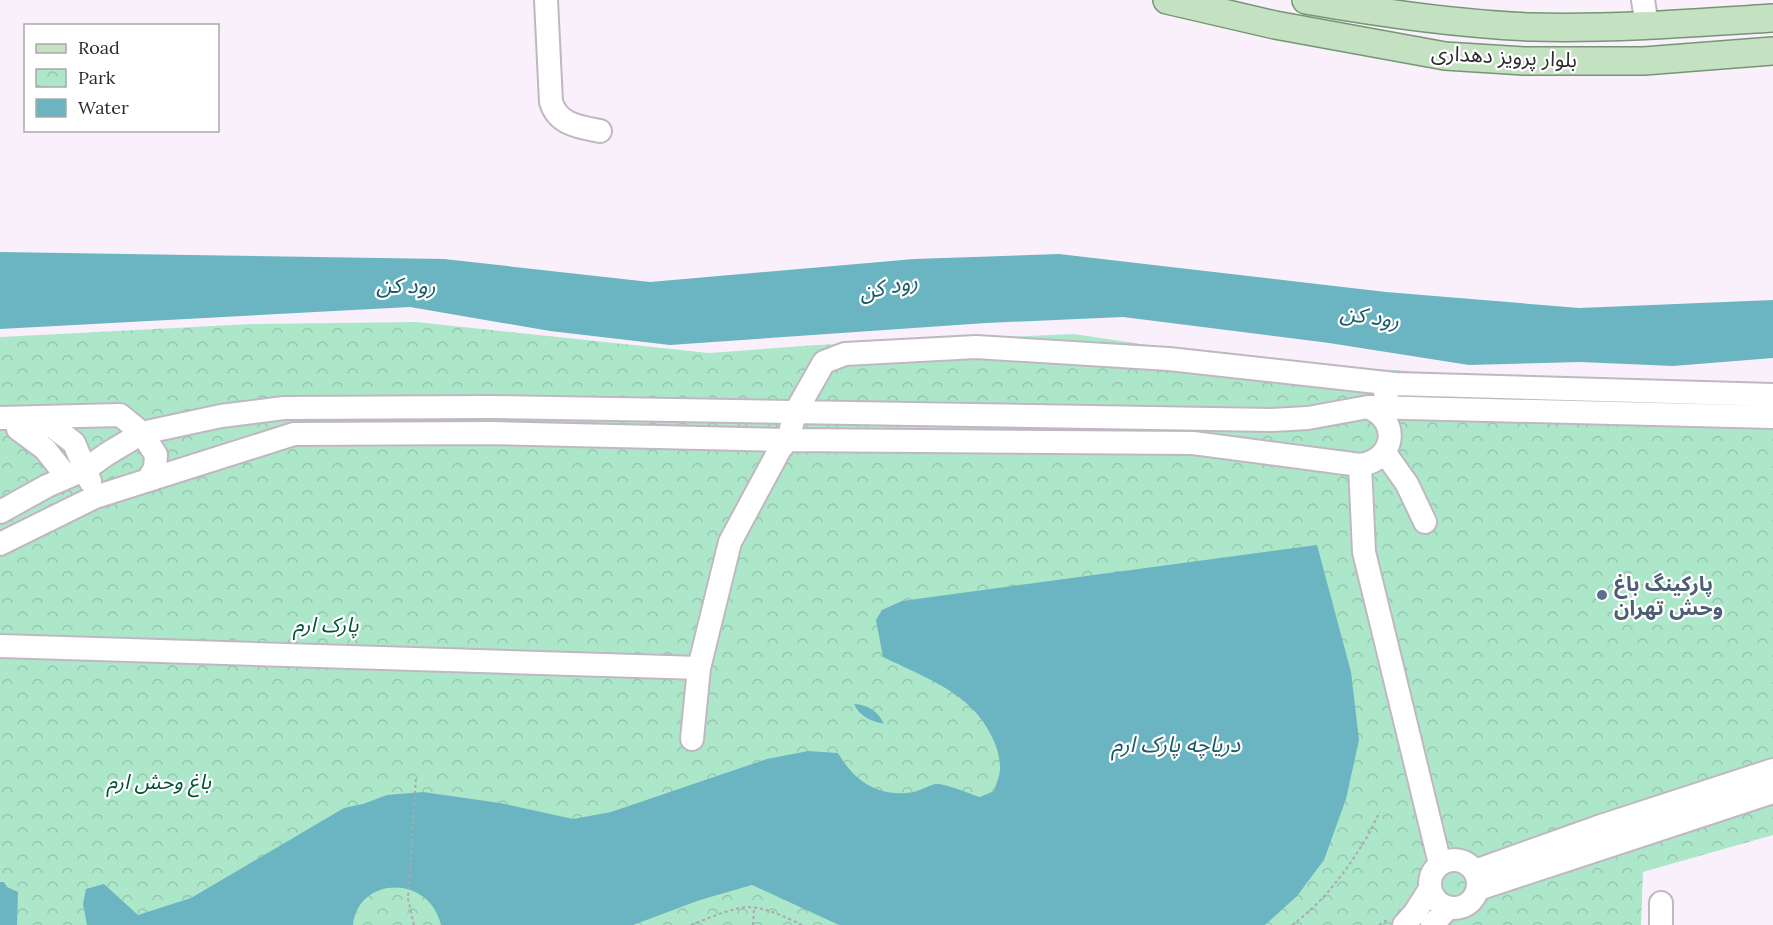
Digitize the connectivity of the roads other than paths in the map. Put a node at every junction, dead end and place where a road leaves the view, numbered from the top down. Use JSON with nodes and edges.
{"nodes":[{"id":1,"x":546,"y":0,"type":"edge"},
{"id":2,"x":1167,"y":0,"type":"edge"},
{"id":3,"x":1306,"y":0,"type":"edge"},
{"id":4,"x":1645,"y":13,"type":"edge"},
{"id":5,"x":1773,"y":18,"type":"edge"},
{"id":6,"x":1773,"y":51,"type":"edge"},
{"id":7,"x":600,"y":131,"type":"dead end"},
{"id":8,"x":1395,"y":384,"type":"junction"},
{"id":9,"x":1773,"y":394,"type":"edge"},
{"id":10,"x":490,"y":407,"type":"junction"},
{"id":11,"x":1368,"y":407,"type":"junction"},
{"id":12,"x":795,"y":413,"type":"junction"},
{"id":13,"x":1773,"y":417,"type":"edge"},
{"id":14,"x":52,"y":422,"type":"junction"},
{"id":15,"x":180,"y":425,"type":"junction"},
{"id":16,"x":6,"y":426,"type":"edge"},
{"id":17,"x":142,"y":433,"type":"junction"},
{"id":18,"x":492,"y":433,"type":"junction"},
{"id":19,"x":788,"y":440,"type":"junction"},
{"id":20,"x":1385,"y":453,"type":"junction"},
{"id":21,"x":1360,"y":465,"type":"junction"},
{"id":22,"x":184,"y":469,"type":"junction"},
{"id":23,"x":76,"y":472,"type":"junction"},
{"id":24,"x":148,"y":480,"type":"junction"},
{"id":25,"x":95,"y":497,"type":"junction"},
{"id":26,"x":0,"y":512,"type":"edge"},
{"id":27,"x":1425,"y":522,"type":"dead end"},
{"id":28,"x":0,"y":544,"type":"edge"},
{"id":29,"x":0,"y":646,"type":"edge"},
{"id":30,"x":699,"y":668,"type":"junction"},
{"id":31,"x":692,"y":740,"type":"dead end"},
{"id":32,"x":1773,"y":770,"type":"edge"},
{"id":33,"x":1773,"y":792,"type":"edge"},
{"id":34,"x":1440,"y":864,"type":"junction"},
{"id":35,"x":1477,"y":880,"type":"junction"},
{"id":36,"x":1430,"y":888,"type":"junction"},
{"id":37,"x":1448,"y":908,"type":"junction"},
{"id":38,"x":1404,"y":925,"type":"edge"},
{"id":39,"x":1432,"y":925,"type":"edge"}],
"edges":[{"from":1,"to":7,"type":"lane"},
{"from":2,"to":6,"type":"main road","name":"بلوار پرویز دهداری"},
{"from":3,"to":4,"type":"main road","name":"بلوار پرویز دهداری"},
{"from":4,"to":5,"type":"main road","name":"بلوار پرویز دهداری"},
{"from":8,"to":9,"type":"lane"},
{"from":8,"to":11,"type":"lane"},
{"from":8,"to":12,"type":"lane"},
{"from":10,"to":12,"type":"lane"},
{"from":10,"to":15,"type":"lane"},
{"from":10,"to":18,"type":"lane"},
{"from":11,"to":12,"type":"lane"},
{"from":11,"to":13,"type":"lane"},
{"from":11,"to":20,"type":"lane"},
{"from":12,"to":19,"type":"lane"},
{"from":14,"to":16,"type":"lane"},
{"from":14,"to":17,"type":"lane"},
{"from":14,"to":23,"type":"lane"},
{"from":15,"to":17,"type":"lane"},
{"from":15,"to":22,"type":"lane"},
{"from":16,"to":23,"type":"lane"},
{"from":17,"to":23,"type":"lane"},
{"from":17,"to":24,"type":"lane"},
{"from":18,"to":19,"type":"lane"},
{"from":18,"to":22,"type":"lane"},
{"from":19,"to":21,"type":"lane"},
{"from":19,"to":30,"type":"lane"},
{"from":20,"to":21,"type":"lane"},
{"from":20,"to":27,"type":"lane"},
{"from":21,"to":34,"type":"lane"},
{"from":22,"to":24,"type":"lane"},
{"from":23,"to":25,"type":"lane"},
{"from":23,"to":26,"type":"lane"},
{"from":24,"to":25,"type":"lane"},
{"from":25,"to":28,"type":"lane"},
{"from":29,"to":30,"type":"lane"},
{"from":30,"to":31,"type":"lane"},
{"from":32,"to":35,"type":"lane"},
{"from":33,"to":35,"type":"lane"},
{"from":34,"to":35,"type":"lane"},
{"from":34,"to":36,"type":"lane"},
{"from":35,"to":37,"type":"lane"},
{"from":36,"to":37,"type":"lane"},
{"from":36,"to":38,"type":"lane"},
{"from":37,"to":39,"type":"lane"}]}
